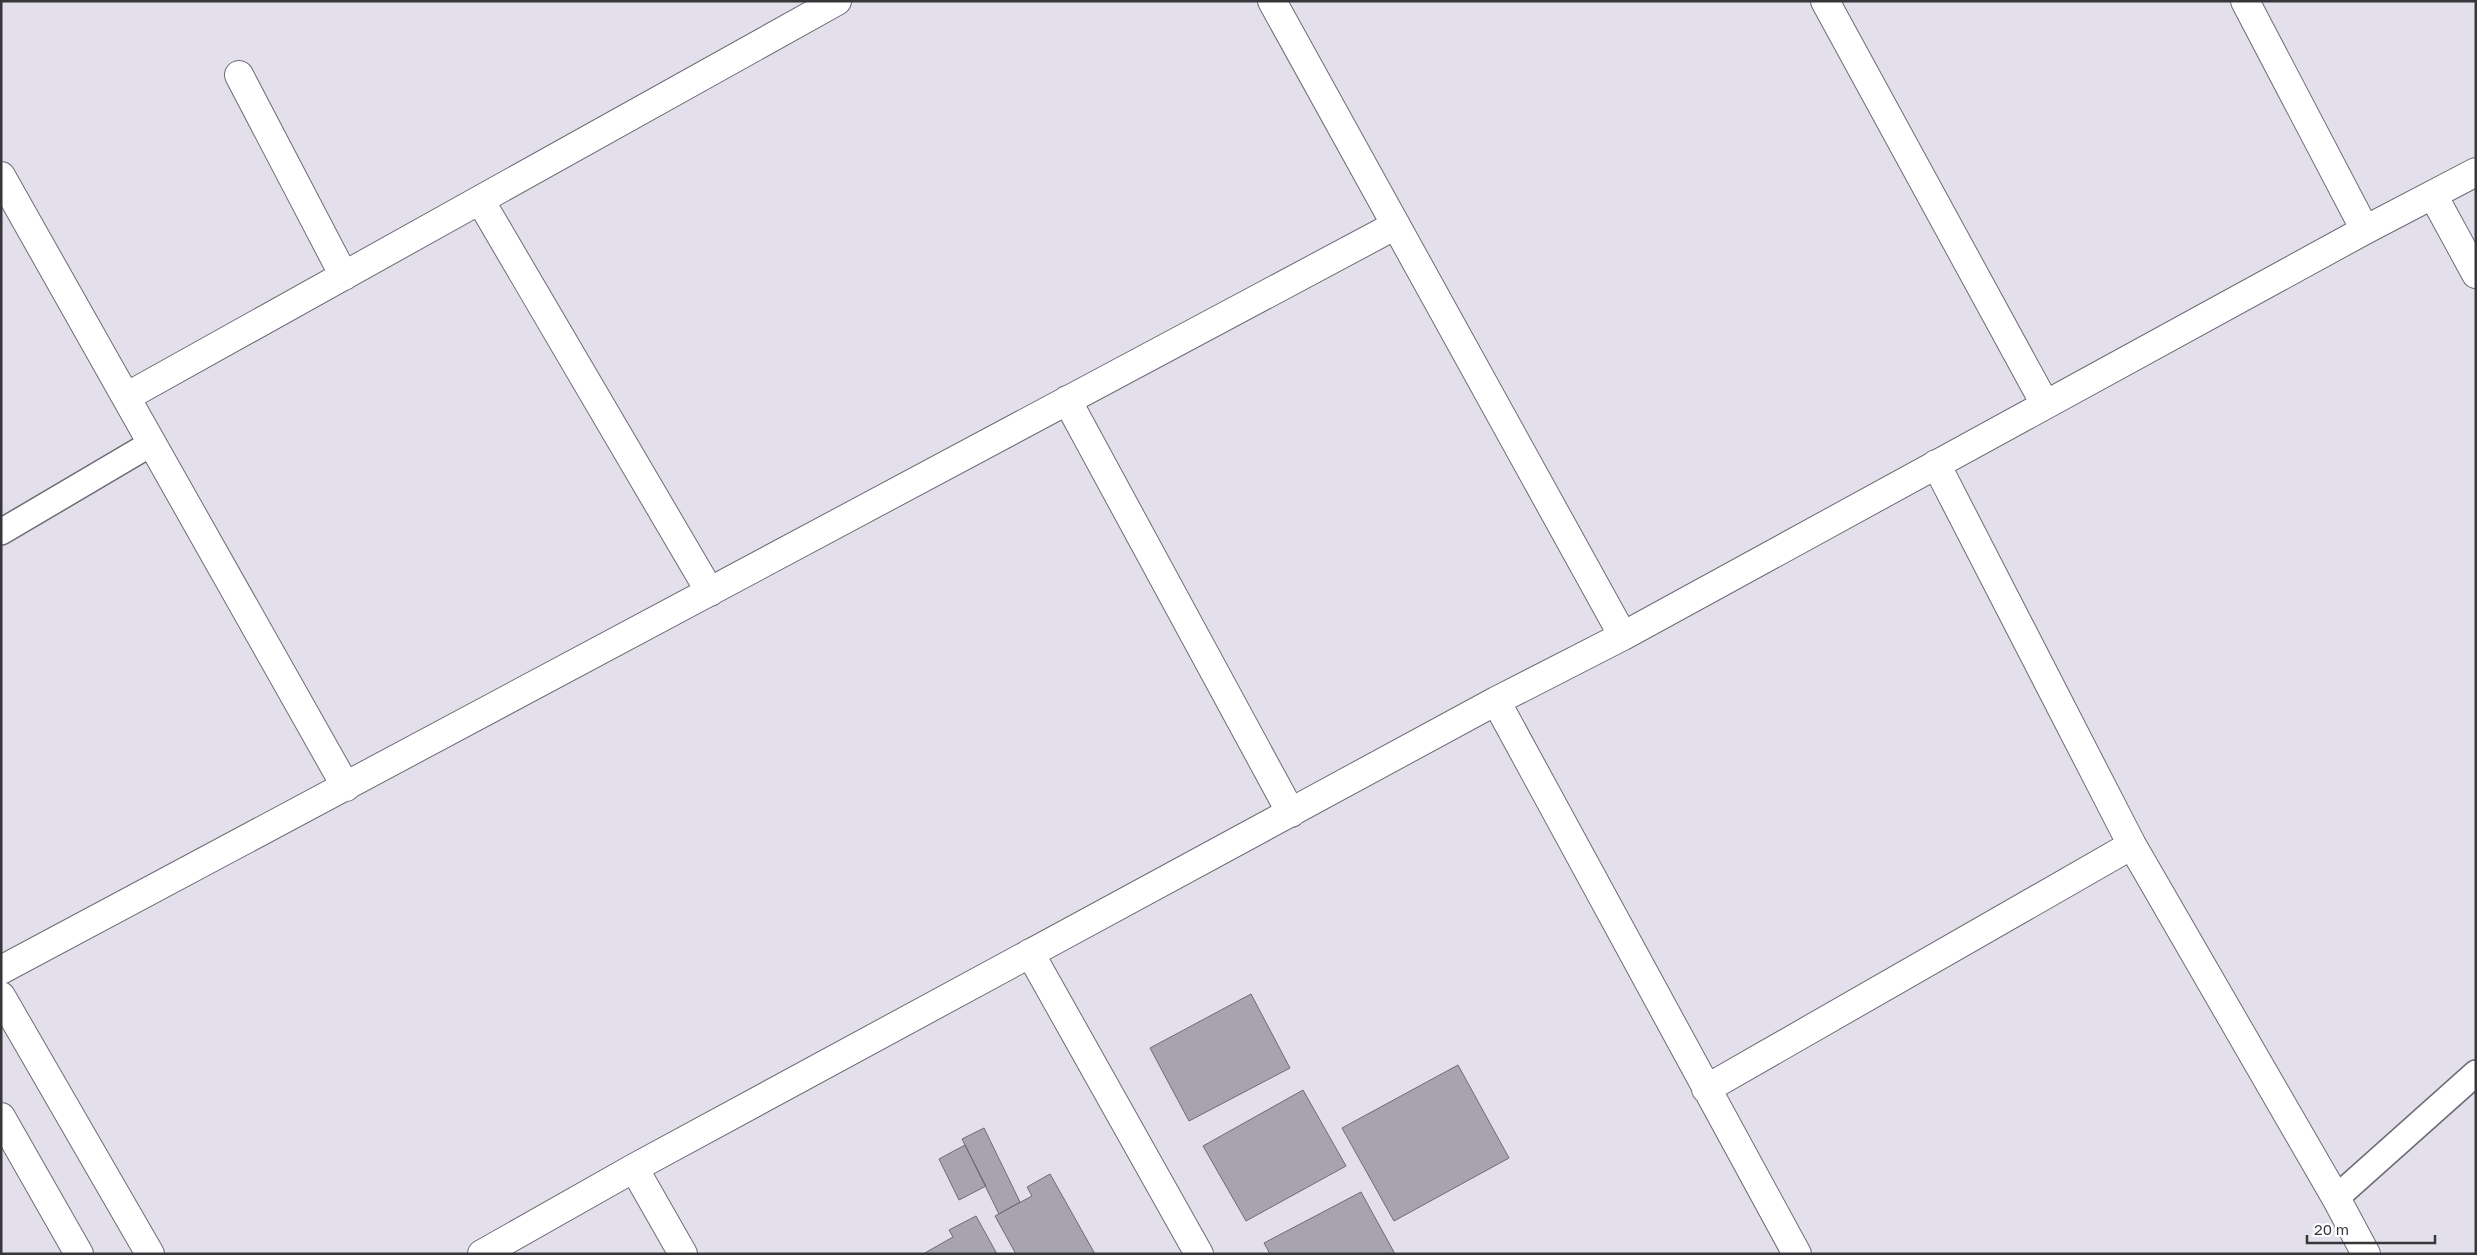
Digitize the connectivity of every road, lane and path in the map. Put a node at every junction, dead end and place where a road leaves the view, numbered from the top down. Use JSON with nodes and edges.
{"nodes":[{"id":1,"x":837,"y":1,"type":"edge"},
{"id":2,"x":1272,"y":1,"type":"edge"},
{"id":3,"x":1824,"y":1,"type":"edge"},
{"id":4,"x":2245,"y":1,"type":"edge"},
{"id":5,"x":239,"y":75,"type":"dead end"},
{"id":6,"x":2476,"y":172,"type":"edge"},
{"id":7,"x":1,"y":176,"type":"edge"},
{"id":8,"x":2432,"y":195,"type":"junction"},
{"id":9,"x":480,"y":200,"type":"junction"},
{"id":10,"x":1396,"y":225,"type":"junction"},
{"id":11,"x":2365,"y":230,"type":"junction"},
{"id":12,"x":2476,"y":274,"type":"edge"},
{"id":13,"x":344,"y":276,"type":"junction"},
{"id":14,"x":126,"y":397,"type":"junction"},
{"id":15,"x":1067,"y":400,"type":"junction"},
{"id":16,"x":2046,"y":404,"type":"junction"},
{"id":17,"x":152,"y":443,"type":"junction"},
{"id":18,"x":1936,"y":464,"type":"junction"},
{"id":19,"x":1,"y":532,"type":"edge"},
{"id":20,"x":710,"y":592,"type":"junction"},
{"id":21,"x":1623,"y":636,"type":"junction"},
{"id":22,"x":1496,"y":702,"type":"junction"},
{"id":23,"x":346,"y":787,"type":"junction"},
{"id":24,"x":1290,"y":813,"type":"junction"},
{"id":25,"x":2132,"y":845,"type":"junction"},
{"id":26,"x":1030,"y":953,"type":"junction"},
{"id":27,"x":1,"y":970,"type":"edge"},
{"id":28,"x":1,"y":996,"type":"edge"},
{"id":29,"x":2476,"y":1073,"type":"edge"},
{"id":30,"x":1706,"y":1089,"type":"junction"},
{"id":31,"x":1,"y":1117,"type":"edge"},
{"id":32,"x":634,"y":1168,"type":"junction"},
{"id":33,"x":2336,"y":1198,"type":"junction"},
{"id":34,"x":79,"y":1254,"type":"edge"},
{"id":35,"x":150,"y":1254,"type":"edge"},
{"id":36,"x":482,"y":1254,"type":"edge"},
{"id":37,"x":684,"y":1254,"type":"edge"},
{"id":38,"x":1199,"y":1254,"type":"edge"},
{"id":39,"x":1797,"y":1254,"type":"edge"},
{"id":40,"x":2366,"y":1254,"type":"edge"}],
"edges":[{"from":1,"to":9,"type":"street"},
{"from":2,"to":10,"type":"street"},
{"from":3,"to":16,"type":"street"},
{"from":4,"to":11,"type":"street"},
{"from":5,"to":13,"type":"street"},
{"from":6,"to":8,"type":"street"},
{"from":7,"to":14,"type":"street"},
{"from":8,"to":11,"type":"street"},
{"from":8,"to":12,"type":"street"},
{"from":9,"to":13,"type":"street"},
{"from":9,"to":20,"type":"street"},
{"from":10,"to":15,"type":"street"},
{"from":10,"to":21,"type":"street"},
{"from":11,"to":16,"type":"street"},
{"from":13,"to":14,"type":"street"},
{"from":14,"to":17,"type":"street"},
{"from":15,"to":20,"type":"street"},
{"from":15,"to":24,"type":"street"},
{"from":16,"to":18,"type":"street"},
{"from":17,"to":19,"type":"lane"},
{"from":17,"to":23,"type":"street"},
{"from":18,"to":21,"type":"street"},
{"from":18,"to":25,"type":"street"},
{"from":20,"to":23,"type":"street"},
{"from":21,"to":22,"type":"street"},
{"from":22,"to":24,"type":"street"},
{"from":22,"to":30,"type":"street"},
{"from":23,"to":27,"type":"street"},
{"from":24,"to":26,"type":"street"},
{"from":25,"to":30,"type":"street"},
{"from":25,"to":33,"type":"street"},
{"from":26,"to":32,"type":"street"},
{"from":26,"to":38,"type":"street"},
{"from":28,"to":35,"type":"street"},
{"from":29,"to":33,"type":"lane"},
{"from":30,"to":39,"type":"street"},
{"from":31,"to":34,"type":"street"},
{"from":32,"to":36,"type":"street"},
{"from":32,"to":37,"type":"street"},
{"from":33,"to":40,"type":"street"}]}
